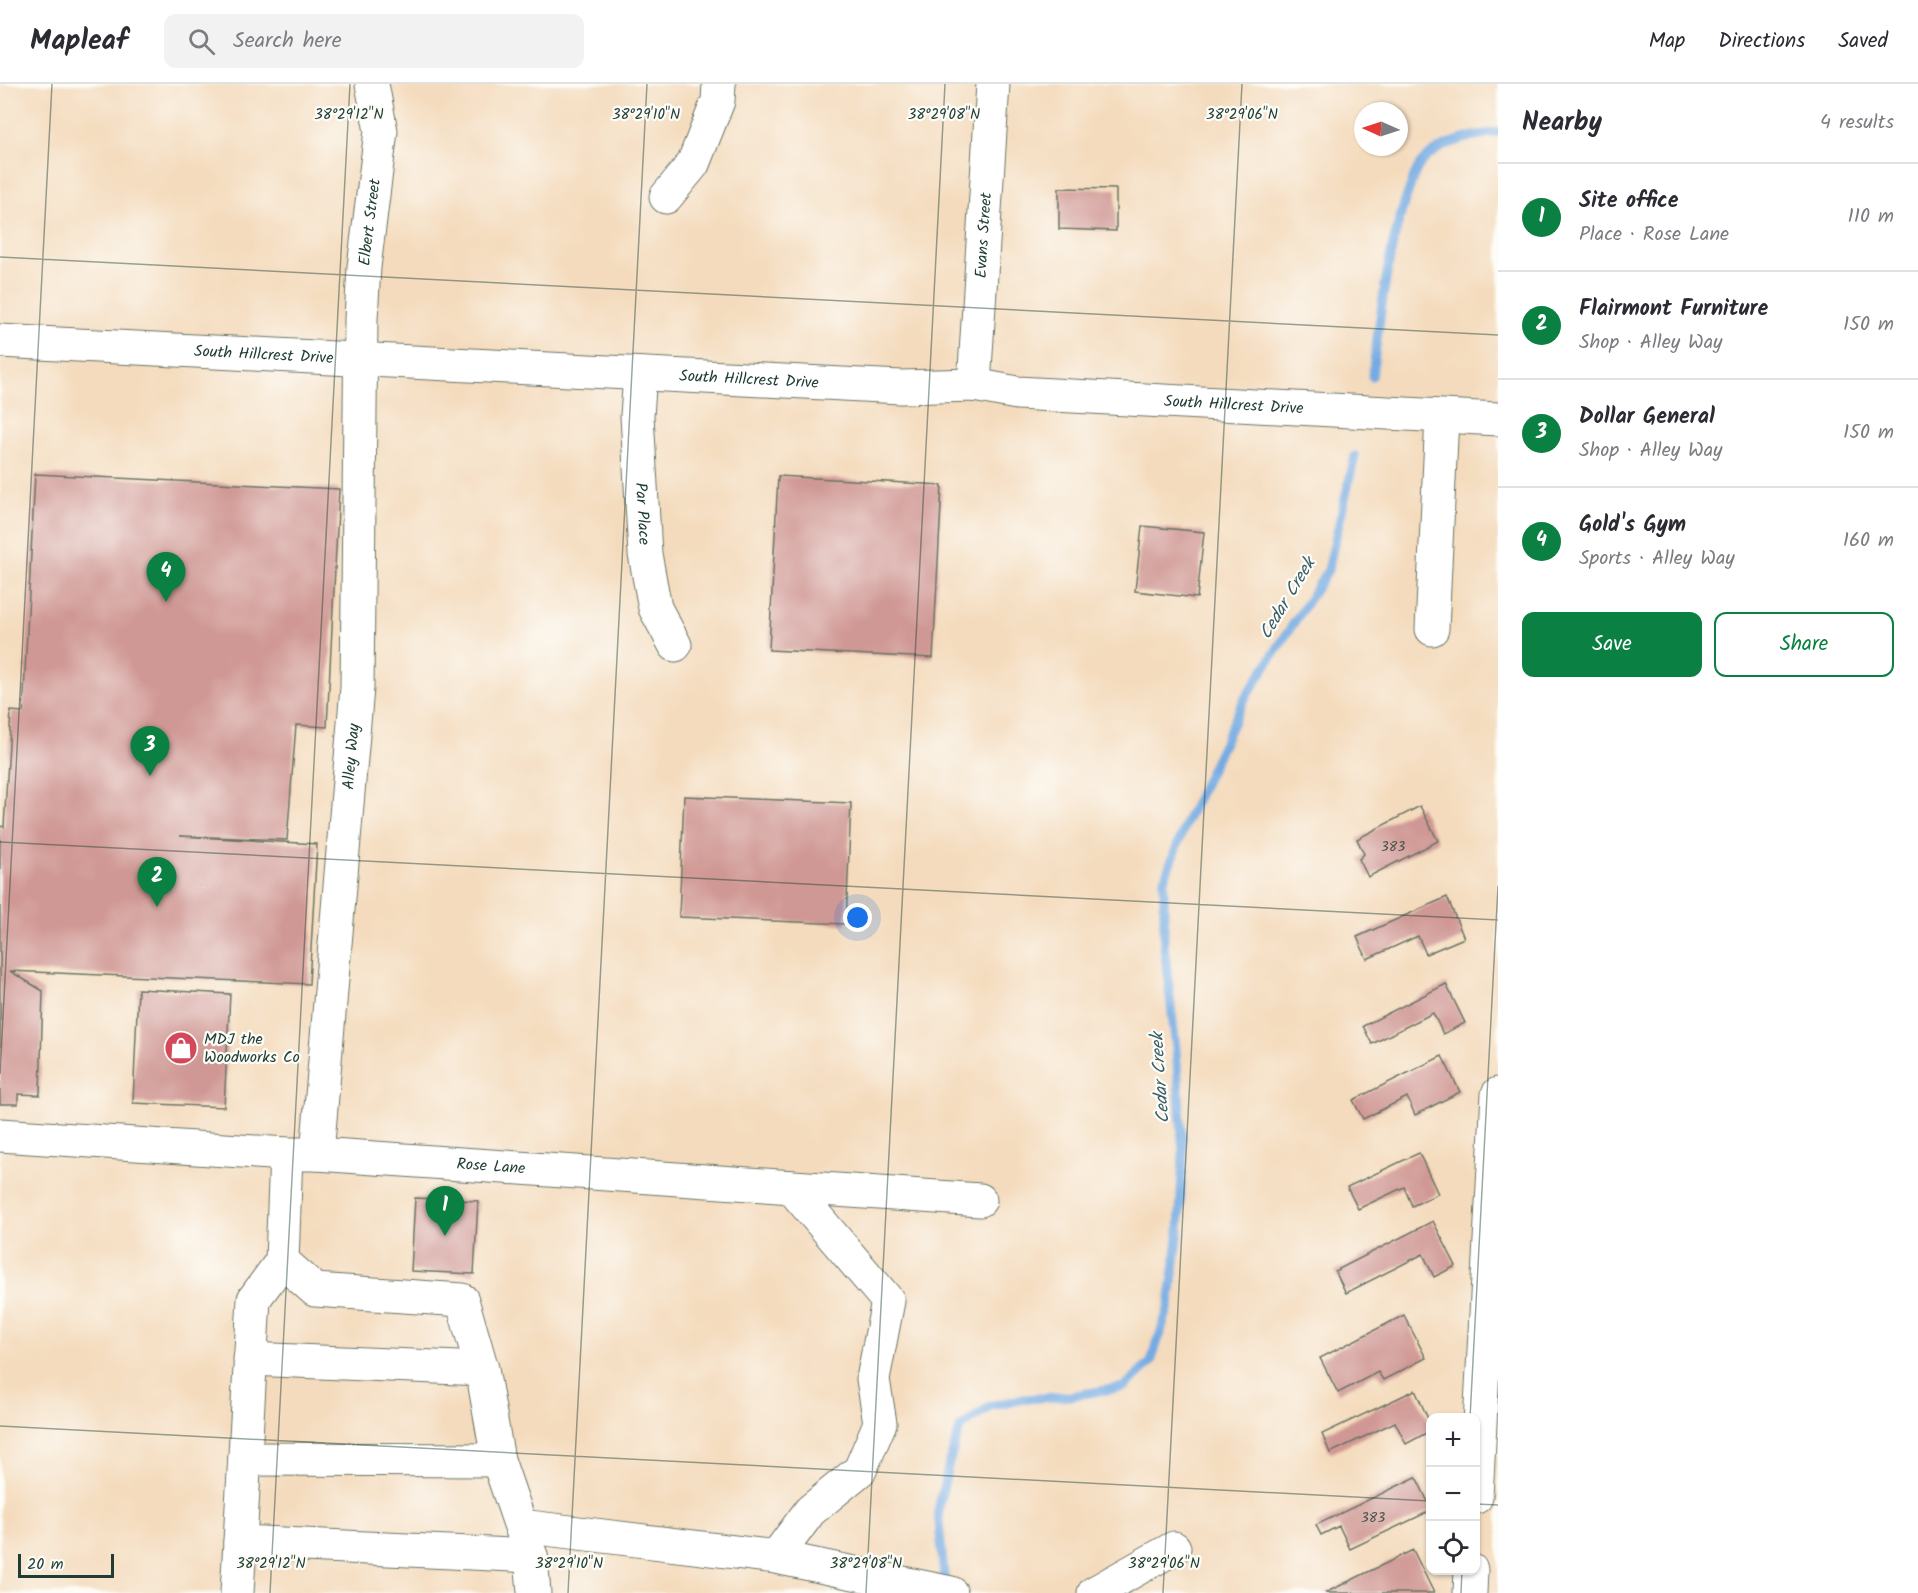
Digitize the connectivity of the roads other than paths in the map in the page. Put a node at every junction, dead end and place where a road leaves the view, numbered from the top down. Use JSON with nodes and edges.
{"nodes":[{"id":1,"x":372,"y":84,"type":"edge"},
{"id":2,"x":719,"y":84,"type":"edge"},
{"id":3,"x":993,"y":84,"type":"edge"},
{"id":4,"x":666,"y":197,"type":"dead end"},
{"id":5,"x":0,"y":340,"type":"edge"},
{"id":6,"x":361,"y":359,"type":"junction"},
{"id":7,"x":639,"y":374,"type":"junction"},
{"id":8,"x":974,"y":386,"type":"junction"},
{"id":9,"x":1442,"y":417,"type":"junction"},
{"id":10,"x":1498,"y":420,"type":"edge"},
{"id":11,"x":1432,"y":629,"type":"dead end"},
{"id":12,"x":675,"y":645,"type":"dead end"},
{"id":13,"x":1498,"y":1094,"type":"edge"},
{"id":14,"x":0,"y":1135,"type":"edge"},
{"id":15,"x":302,"y":1154,"type":"junction"},
{"id":16,"x":791,"y":1187,"type":"junction"},
{"id":17,"x":980,"y":1200,"type":"dead end"},
{"id":18,"x":282,"y":1261,"type":"junction"},
{"id":19,"x":250,"y":1359,"type":"junction"},
{"id":20,"x":482,"y":1369,"type":"junction"},
{"id":21,"x":245,"y":1459,"type":"junction"},
{"id":22,"x":498,"y":1460,"type":"junction"},
{"id":23,"x":1478,"y":1467,"type":"edge"},
{"id":24,"x":526,"y":1541,"type":"junction"},
{"id":25,"x":240,"y":1542,"type":"junction"},
{"id":26,"x":1174,"y":1548,"type":"dead end"},
{"id":27,"x":776,"y":1557,"type":"junction"},
{"id":28,"x":1471,"y":1575,"type":"edge"},
{"id":29,"x":941,"y":1591,"type":"edge"},
{"id":30,"x":237,"y":1593,"type":"edge"},
{"id":31,"x":534,"y":1593,"type":"edge"},
{"id":32,"x":1094,"y":1593,"type":"edge"},
{"id":33,"x":1470,"y":1593,"type":"edge"}],
"edges":[{"from":1,"to":6,"type":"street","name":"Elbert Street"},
{"from":2,"to":4,"type":"street"},
{"from":3,"to":8,"type":"street","name":"Evans Street"},
{"from":5,"to":6,"type":"street","name":"South Hillcrest Drive"},
{"from":6,"to":7,"type":"street","name":"South Hillcrest Drive"},
{"from":6,"to":15,"type":"street","name":"Alley Way"},
{"from":7,"to":8,"type":"street","name":"South Hillcrest Drive"},
{"from":7,"to":12,"type":"street","name":"Par Place"},
{"from":8,"to":9,"type":"street","name":"South Hillcrest Drive"},
{"from":9,"to":10,"type":"street","name":"South Hillcrest Drive"},
{"from":9,"to":11,"type":"street"},
{"from":13,"to":23,"type":"street"},
{"from":14,"to":15,"type":"street","name":"Rose Lane"},
{"from":15,"to":16,"type":"street","name":"Rose Lane"},
{"from":15,"to":18,"type":"street","name":"Alley Way"},
{"from":16,"to":17,"type":"street","name":"Rose Lane"},
{"from":16,"to":27,"type":"street"},
{"from":18,"to":19,"type":"street"},
{"from":18,"to":20,"type":"street"},
{"from":19,"to":20,"type":"street"},
{"from":19,"to":21,"type":"street"},
{"from":20,"to":22,"type":"street"},
{"from":21,"to":22,"type":"street"},
{"from":21,"to":25,"type":"street"},
{"from":22,"to":24,"type":"street"},
{"from":24,"to":25,"type":"street"},
{"from":24,"to":27,"type":"street"},
{"from":24,"to":31,"type":"street"},
{"from":25,"to":30,"type":"street"},
{"from":26,"to":32,"type":"street"},
{"from":27,"to":29,"type":"street"},
{"from":28,"to":33,"type":"street"}]}
